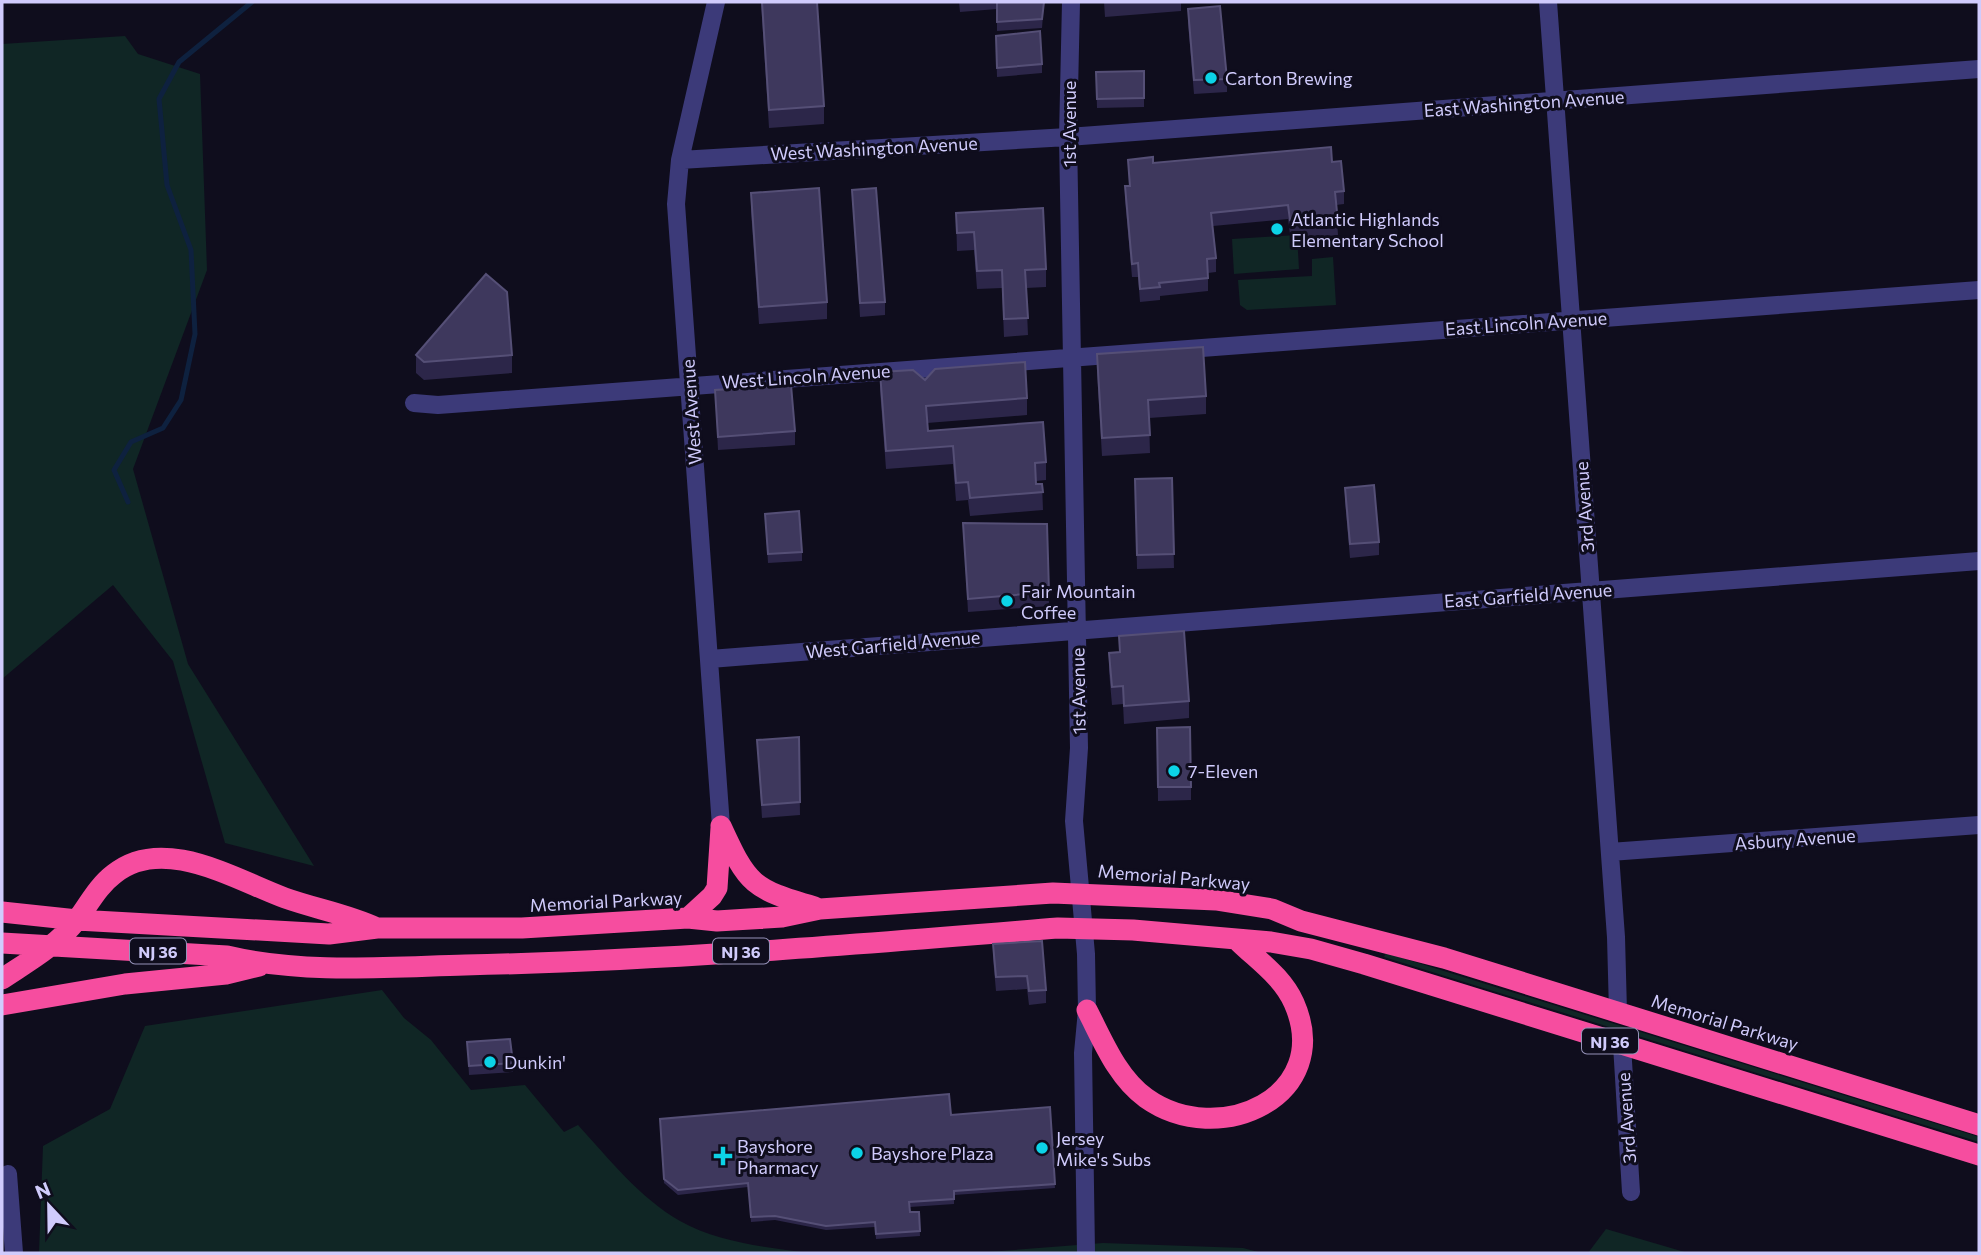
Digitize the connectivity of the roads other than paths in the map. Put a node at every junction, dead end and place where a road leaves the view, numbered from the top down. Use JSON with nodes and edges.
{"nodes":[{"id":1,"x":716,"y":2,"type":"edge"},
{"id":2,"x":1070,"y":2,"type":"edge"},
{"id":3,"x":1548,"y":2,"type":"edge"},
{"id":4,"x":1979,"y":69,"type":"edge"},
{"id":5,"x":1555,"y":100,"type":"junction"},
{"id":6,"x":1068,"y":137,"type":"junction"},
{"id":7,"x":680,"y":160,"type":"junction"},
{"id":8,"x":1979,"y":290,"type":"edge"},
{"id":9,"x":1572,"y":320,"type":"junction"},
{"id":10,"x":1073,"y":356,"type":"junction"},
{"id":11,"x":689,"y":385,"type":"junction"},
{"id":12,"x":414,"y":403,"type":"dead end"},
{"id":13,"x":1979,"y":561,"type":"edge"},
{"id":14,"x":1590,"y":591,"type":"junction"},
{"id":15,"x":1077,"y":629,"type":"junction"},
{"id":16,"x":710,"y":659,"type":"junction"},
{"id":17,"x":721,"y":825,"type":"junction"},
{"id":18,"x":1979,"y":825,"type":"edge"},
{"id":19,"x":1610,"y":852,"type":"junction"},
{"id":20,"x":1078,"y":892,"type":"junction"},
{"id":21,"x":820,"y":909,"type":"junction"},
{"id":22,"x":2,"y":912,"type":"edge"},
{"id":23,"x":688,"y":919,"type":"junction"},
{"id":24,"x":77,"y":920,"type":"junction"},
{"id":25,"x":377,"y":928,"type":"junction"},
{"id":26,"x":1083,"y":928,"type":"junction"},
{"id":27,"x":1237,"y":940,"type":"junction"},
{"id":28,"x":2,"y":943,"type":"edge"},
{"id":29,"x":54,"y":944,"type":"junction"},
{"id":30,"x":262,"y":965,"type":"junction"},
{"id":31,"x":2,"y":979,"type":"edge"},
{"id":32,"x":2,"y":1005,"type":"edge"},
{"id":33,"x":1087,"y":1010,"type":"junction"},
{"id":34,"x":1618,"y":1012,"type":"junction"},
{"id":35,"x":1622,"y":1045,"type":"junction"},
{"id":36,"x":1979,"y":1125,"type":"edge"},
{"id":37,"x":1979,"y":1155,"type":"edge"},
{"id":38,"x":8,"y":1174,"type":"dead end"},
{"id":39,"x":1631,"y":1192,"type":"dead end"},
{"id":40,"x":14,"y":1253,"type":"edge"},
{"id":41,"x":1086,"y":1253,"type":"edge"}],
"edges":[{"from":1,"to":7,"type":"street","name":"West Avenue"},
{"from":2,"to":6,"type":"street","name":"1st Avenue"},
{"from":3,"to":5,"type":"street","name":"3rd Avenue"},
{"from":4,"to":5,"type":"street","name":"East Washington Avenue"},
{"from":5,"to":6,"type":"street","name":"East Washington Avenue"},
{"from":5,"to":9,"type":"street","name":"3rd Avenue"},
{"from":6,"to":7,"type":"street","name":"West Washington Avenue"},
{"from":6,"to":10,"type":"street","name":"1st Avenue"},
{"from":7,"to":11,"type":"street","name":"West Avenue"},
{"from":8,"to":9,"type":"street","name":"East Lincoln Avenue"},
{"from":9,"to":10,"type":"street","name":"East Lincoln Avenue"},
{"from":9,"to":14,"type":"street","name":"3rd Avenue"},
{"from":10,"to":11,"type":"street","name":"West Lincoln Avenue"},
{"from":10,"to":15,"type":"street","name":"1st Avenue"},
{"from":11,"to":12,"type":"street","name":"West Lincoln Avenue"},
{"from":11,"to":16,"type":"street","name":"West Avenue"},
{"from":13,"to":14,"type":"street","name":"East Garfield Avenue"},
{"from":14,"to":15,"type":"street","name":"East Garfield Avenue"},
{"from":14,"to":19,"type":"street","name":"3rd Avenue"},
{"from":15,"to":16,"type":"street","name":"West Garfield Avenue"},
{"from":15,"to":20,"type":"street","name":"1st Avenue"},
{"from":16,"to":17,"type":"street","name":"West Avenue"},
{"from":17,"to":21,"type":"highway"},
{"from":17,"to":23,"type":"highway"},
{"from":18,"to":19,"type":"street","name":"Asbury Avenue"},
{"from":19,"to":34,"type":"street","name":"3rd Avenue"},
{"from":20,"to":21,"type":"highway","name":"Memorial Parkway","number":"NJ 36"},
{"from":20,"to":26,"type":"street","name":"1st Avenue"},
{"from":20,"to":34,"type":"highway","name":"Memorial Parkway","number":"NJ 36"},
{"from":21,"to":23,"type":"highway","name":"Memorial Parkway","number":"NJ 36"},
{"from":22,"to":24,"type":"highway","number":"NJ 36"},
{"from":23,"to":25,"type":"highway","name":"Memorial Parkway","number":"NJ 36"},
{"from":24,"to":25,"type":"highway","number":"NJ 36"},
{"from":24,"to":25,"type":"highway"},
{"from":24,"to":29,"type":"highway"},
{"from":26,"to":27,"type":"highway","number":"NJ 36"},
{"from":26,"to":30,"type":"highway","number":"NJ 36"},
{"from":26,"to":33,"type":"street","name":"1st Avenue"},
{"from":27,"to":33,"type":"highway"},
{"from":27,"to":35,"type":"highway","number":"NJ 36"},
{"from":28,"to":29,"type":"highway","number":"NJ 36"},
{"from":29,"to":30,"type":"highway","number":"NJ 36"},
{"from":29,"to":31,"type":"highway"},
{"from":30,"to":32,"type":"highway"},
{"from":33,"to":41,"type":"street","name":"1st Avenue"},
{"from":34,"to":36,"type":"highway","name":"Memorial Parkway","number":"NJ 36"},
{"from":35,"to":37,"type":"highway","number":"NJ 36"},
{"from":35,"to":39,"type":"street","name":"3rd Avenue"},
{"from":38,"to":40,"type":"street"}]}
